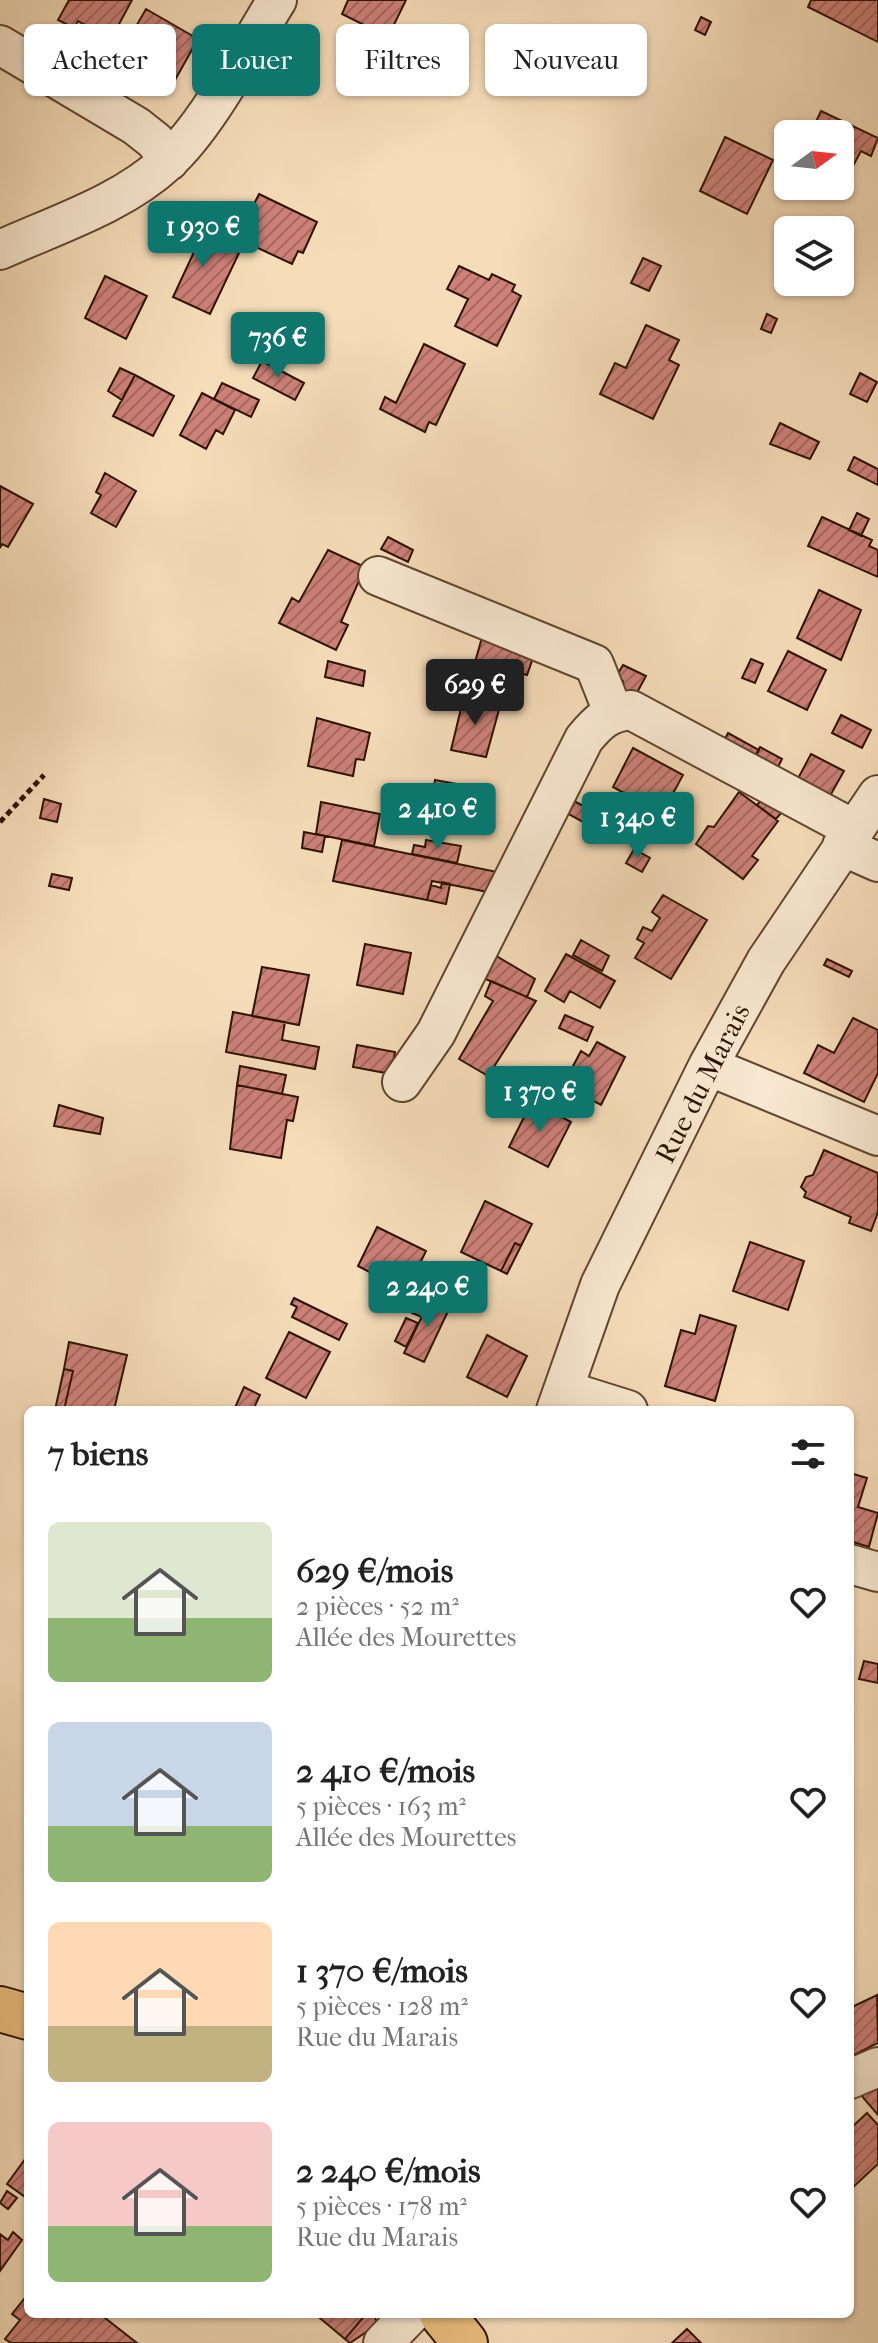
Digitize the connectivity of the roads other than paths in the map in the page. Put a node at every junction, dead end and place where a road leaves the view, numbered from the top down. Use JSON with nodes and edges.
{"nodes":[{"id":1,"x":277,"y":0,"type":"edge"},
{"id":2,"x":0,"y":45,"type":"edge"},
{"id":3,"x":169,"y":161,"type":"junction"},
{"id":4,"x":0,"y":250,"type":"edge"},
{"id":5,"x":378,"y":576,"type":"dead end"},
{"id":6,"x":613,"y":712,"type":"junction"},
{"id":7,"x":878,"y":795,"type":"edge"},
{"id":8,"x":848,"y":838,"type":"junction"},
{"id":9,"x":878,"y":862,"type":"edge"},
{"id":10,"x":708,"y":1066,"type":"junction"},
{"id":11,"x":402,"y":1082,"type":"dead end"},
{"id":12,"x":878,"y":1136,"type":"edge"},
{"id":13,"x":560,"y":1400,"type":"edge"},
{"id":14,"x":601,"y":1406,"type":"edge"},
{"id":15,"x":854,"y":1565,"type":"edge"},
{"id":16,"x":878,"y":1572,"type":"edge"},
{"id":17,"x":0,"y":2009,"type":"edge"},
{"id":18,"x":24,"y":2016,"type":"edge"},
{"id":19,"x":878,"y":2067,"type":"edge"},
{"id":20,"x":854,"y":2077,"type":"edge"},
{"id":21,"x":407,"y":2318,"type":"edge"},
{"id":22,"x":445,"y":2318,"type":"edge"},
{"id":23,"x":383,"y":2343,"type":"edge"},
{"id":24,"x":465,"y":2343,"type":"edge"}],
"edges":[{"from":1,"to":3,"type":"street"},
{"from":2,"to":3,"type":"street"},
{"from":3,"to":4,"type":"street"},
{"from":5,"to":6,"type":"street"},
{"from":6,"to":8,"type":"street"},
{"from":6,"to":11,"type":"street"},
{"from":7,"to":8,"type":"street","name":"Rue du Marais"},
{"from":8,"to":9,"type":"street"},
{"from":8,"to":10,"type":"street","name":"Rue du Marais"},
{"from":10,"to":12,"type":"street"},
{"from":10,"to":13,"type":"street","name":"Rue du Marais"},
{"from":13,"to":14,"type":"street","name":"Rue du Marais"},
{"from":15,"to":16,"type":"street"},
{"from":17,"to":18,"type":"main road"},
{"from":19,"to":20,"type":"street"},
{"from":21,"to":23,"type":"street"},
{"from":22,"to":24,"type":"main road"}]}
